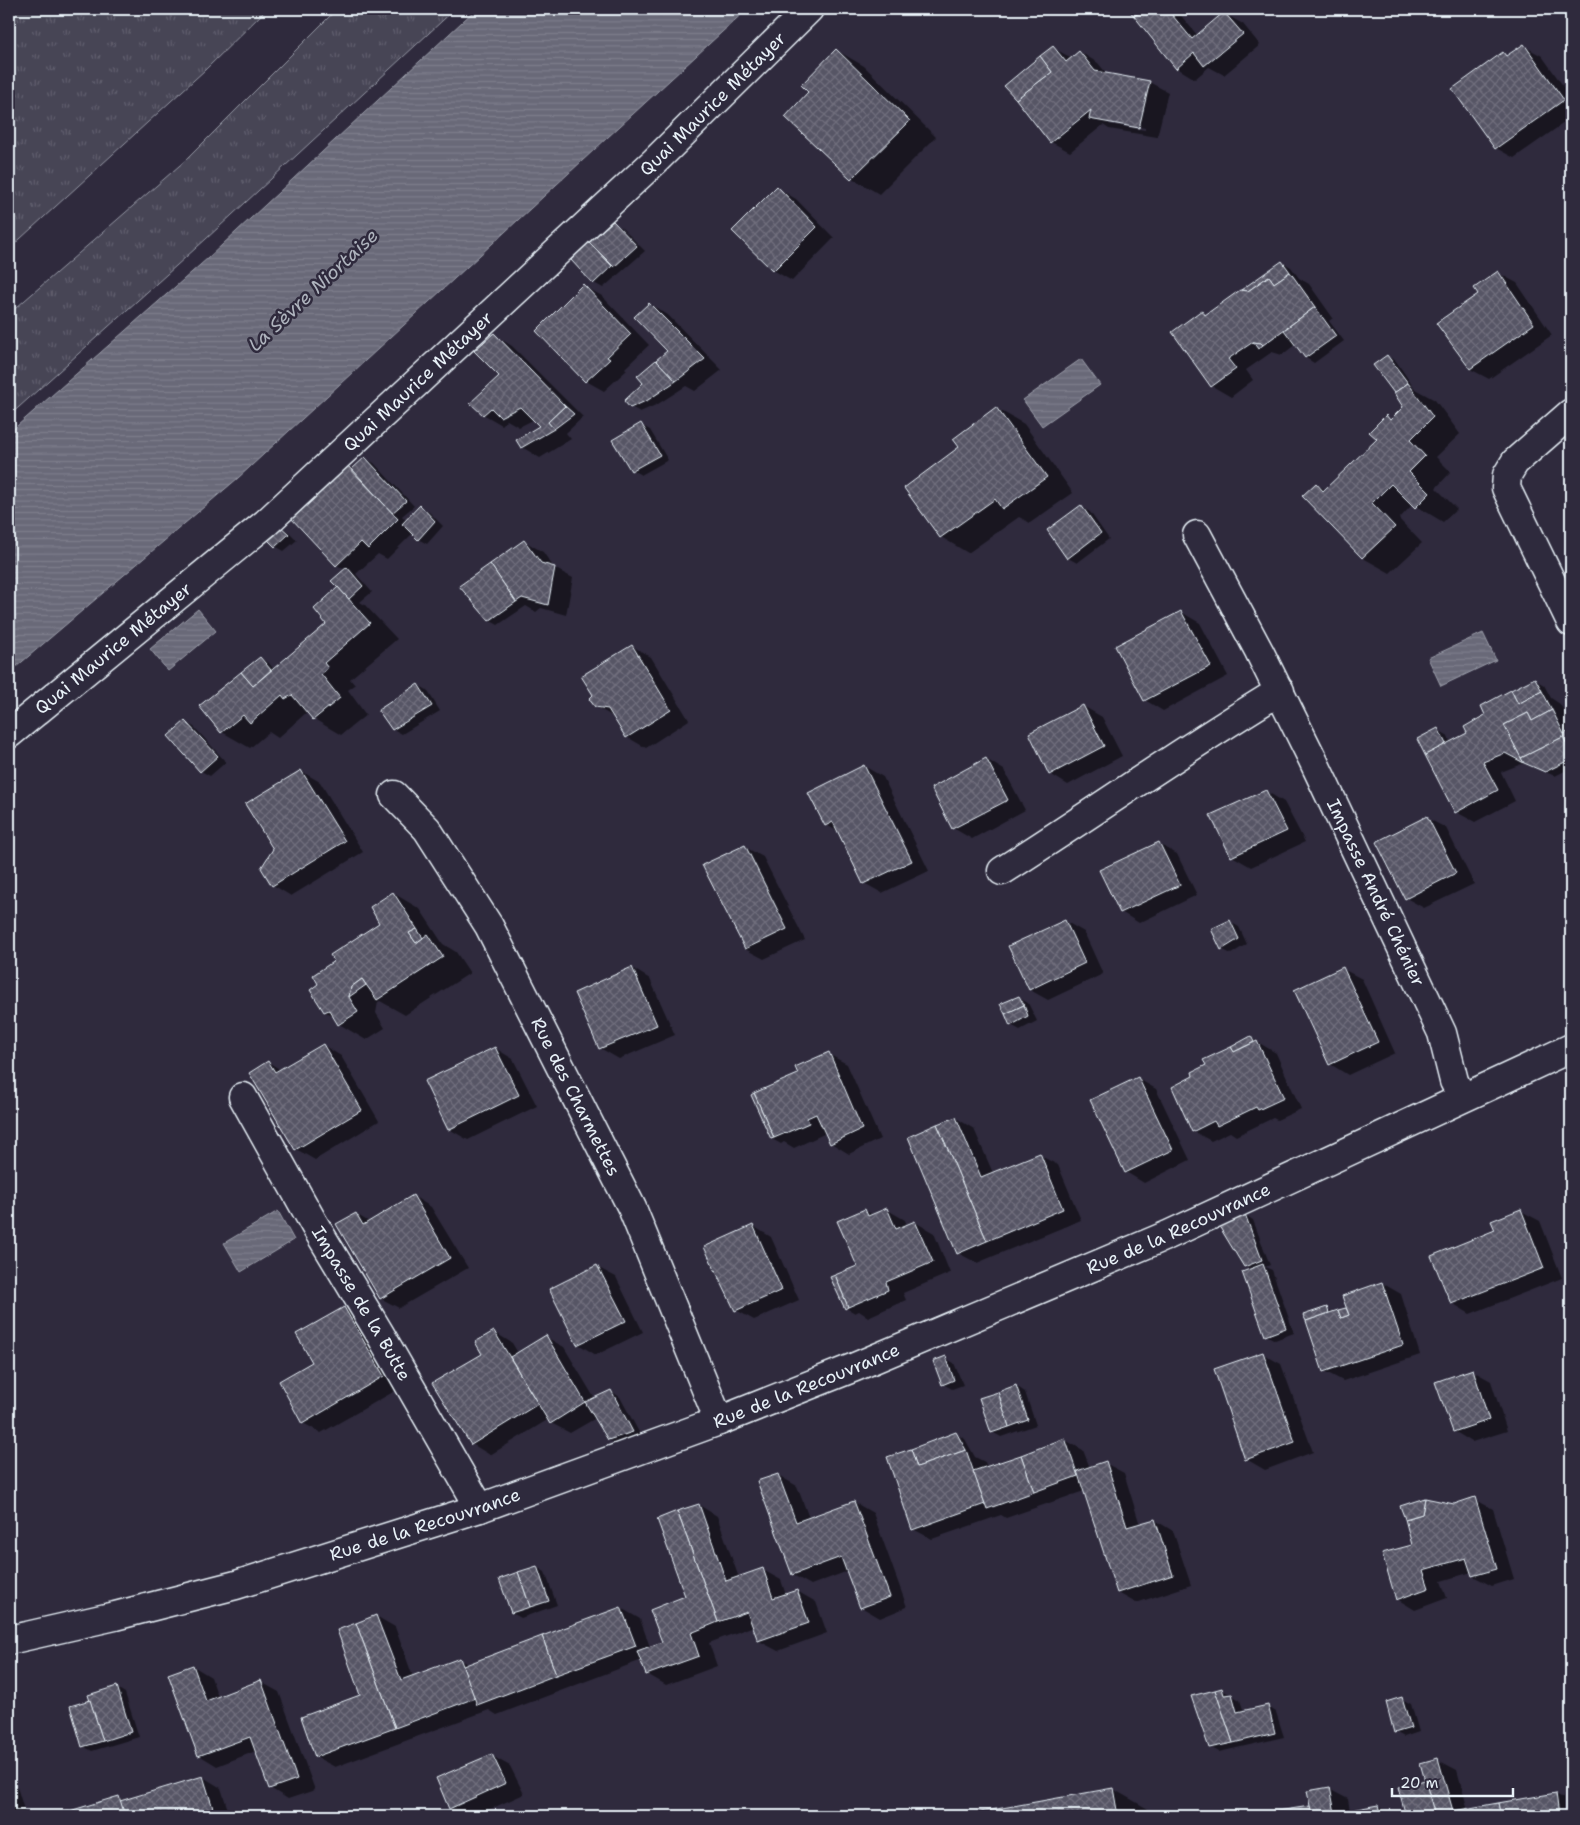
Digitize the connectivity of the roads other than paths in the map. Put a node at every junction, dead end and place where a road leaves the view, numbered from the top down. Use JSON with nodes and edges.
{"nodes":[{"id":1,"x":809,"y":9,"type":"edge"},
{"id":2,"x":1571,"y":413,"type":"edge"},
{"id":3,"x":1197,"y":535,"type":"dead end"},
{"id":4,"x":1571,"y":622,"type":"edge"},
{"id":5,"x":1280,"y":692,"type":"junction"},
{"id":6,"x":9,"y":734,"type":"edge"},
{"id":7,"x":394,"y":796,"type":"dead end"},
{"id":8,"x":1002,"y":871,"type":"dead end"},
{"id":9,"x":1571,"y":1048,"type":"edge"},
{"id":10,"x":243,"y":1097,"type":"dead end"},
{"id":11,"x":1462,"y":1098,"type":"junction"},
{"id":12,"x":720,"y":1421,"type":"junction"},
{"id":13,"x":480,"y":1508,"type":"junction"},
{"id":14,"x":9,"y":1640,"type":"edge"}],
"edges":[{"from":1,"to":6,"type":"street","name":"Quai Maurice Métayer"},
{"from":2,"to":4,"type":"street"},
{"from":3,"to":5,"type":"street","name":"Impasse André Chénier"},
{"from":5,"to":8,"type":"street"},
{"from":5,"to":11,"type":"street","name":"Impasse André Chénier"},
{"from":7,"to":12,"type":"street","name":"Rue des Charmettes"},
{"from":9,"to":11,"type":"street","name":"Rue de la Recouvrance"},
{"from":10,"to":13,"type":"street","name":"Impasse de la Butte"},
{"from":11,"to":12,"type":"street","name":"Rue de la Recouvrance"},
{"from":12,"to":13,"type":"street","name":"Rue de la Recouvrance"},
{"from":13,"to":14,"type":"street","name":"Rue de la Recouvrance"}]}
